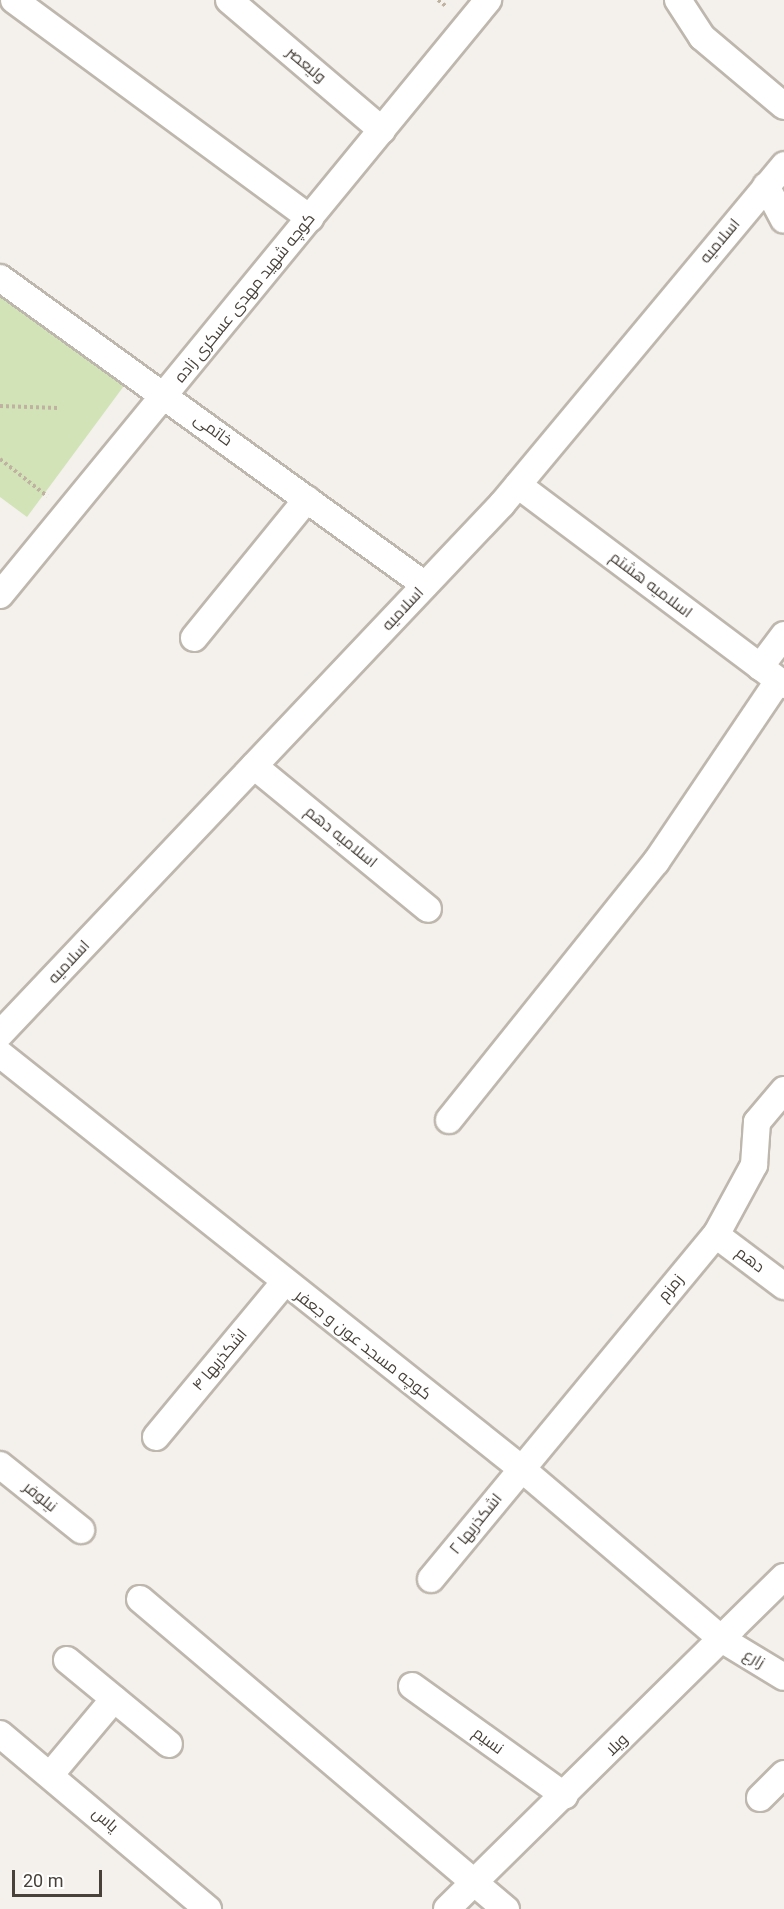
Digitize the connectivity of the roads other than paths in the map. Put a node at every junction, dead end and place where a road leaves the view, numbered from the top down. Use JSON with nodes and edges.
{"nodes":[{"id":1,"x":14,"y":0,"type":"edge"},
{"id":2,"x":229,"y":0,"type":"edge"},
{"id":3,"x":488,"y":0,"type":"edge"},
{"id":4,"x":678,"y":0,"type":"edge"},
{"id":5,"x":784,"y":106,"type":"edge"},
{"id":6,"x":382,"y":130,"type":"junction"},
{"id":7,"x":784,"y":165,"type":"edge"},
{"id":8,"x":766,"y":186,"type":"junction"},
{"id":9,"x":310,"y":218,"type":"junction"},
{"id":10,"x":784,"y":220,"type":"edge"},
{"id":11,"x":0,"y":278,"type":"edge"},
{"id":12,"x":166,"y":395,"type":"junction"},
{"id":13,"x":518,"y":485,"type":"junction"},
{"id":14,"x":307,"y":499,"type":"junction"},
{"id":15,"x":425,"y":585,"type":"junction"},
{"id":16,"x":0,"y":595,"type":"edge"},
{"id":17,"x":784,"y":635,"type":"edge"},
{"id":18,"x":194,"y":638,"type":"dead end"},
{"id":19,"x":774,"y":677,"type":"edge"},
{"id":20,"x":254,"y":766,"type":"junction"},
{"id":21,"x":428,"y":909,"type":"dead end"},
{"id":22,"x":0,"y":1035,"type":"edge"},
{"id":23,"x":0,"y":1054,"type":"edge"},
{"id":24,"x":784,"y":1090,"type":"edge"},
{"id":25,"x":449,"y":1120,"type":"dead end"},
{"id":26,"x":716,"y":1234,"type":"junction"},
{"id":27,"x":284,"y":1283,"type":"junction"},
{"id":28,"x":784,"y":1286,"type":"edge"},
{"id":29,"x":156,"y":1437,"type":"dead end"},
{"id":30,"x":0,"y":1465,"type":"edge"},
{"id":31,"x":522,"y":1468,"type":"junction"},
{"id":32,"x":81,"y":1530,"type":"dead end"},
{"id":33,"x":784,"y":1577,"type":"edge"},
{"id":34,"x":431,"y":1579,"type":"dead end"},
{"id":35,"x":140,"y":1599,"type":"dead end"},
{"id":36,"x":723,"y":1640,"type":"junction"},
{"id":37,"x":67,"y":1660,"type":"dead end"},
{"id":38,"x":784,"y":1677,"type":"edge"},
{"id":39,"x":412,"y":1686,"type":"dead end"},
{"id":40,"x":114,"y":1699,"type":"junction"},
{"id":41,"x":0,"y":1734,"type":"edge"},
{"id":42,"x":169,"y":1743,"type":"dead end"},
{"id":43,"x":51,"y":1774,"type":"junction"},
{"id":44,"x":784,"y":1774,"type":"edge"},
{"id":45,"x":565,"y":1796,"type":"junction"},
{"id":46,"x":760,"y":1798,"type":"dead end"},
{"id":47,"x":475,"y":1879,"type":"junction"},
{"id":48,"x":208,"y":1909,"type":"edge"},
{"id":49,"x":447,"y":1909,"type":"edge"},
{"id":50,"x":507,"y":1909,"type":"edge"}],
"edges":[{"from":1,"to":9,"type":"street"},
{"from":2,"to":6,"type":"street","name":"ولیعصر"},
{"from":3,"to":6,"type":"street","name":"کوچه شهید مهدی عسکری زاده"},
{"from":4,"to":5,"type":"street"},
{"from":6,"to":9,"type":"street","name":"کوچه شهید مهدی عسکری زاده"},
{"from":7,"to":8,"type":"street","name":"اسلامیه"},
{"from":8,"to":10,"type":"street"},
{"from":8,"to":13,"type":"street","name":"اسلامیه"},
{"from":9,"to":12,"type":"street","name":"کوچه شهید مهدی عسکری زاده"},
{"from":11,"to":12,"type":"street","name":"خاتمی"},
{"from":12,"to":14,"type":"street","name":"خاتمی"},
{"from":12,"to":16,"type":"street","name":"کوچه شهید مهدی عسکری زاده"},
{"from":13,"to":15,"type":"street","name":"اسلامیه"},
{"from":13,"to":19,"type":"street","name":"اسلامیه هشتم"},
{"from":14,"to":15,"type":"street","name":"خاتمی"},
{"from":14,"to":18,"type":"street"},
{"from":15,"to":20,"type":"street","name":"اسلامیه"},
{"from":17,"to":19,"type":"street"},
{"from":19,"to":25,"type":"street"},
{"from":20,"to":21,"type":"street","name":"اسلامیه دهم"},
{"from":20,"to":22,"type":"street","name":"اسلامیه"},
{"from":23,"to":27,"type":"street","name":"کوچه مسجد عون و جعفر"},
{"from":24,"to":26,"type":"street","name":"زمزم"},
{"from":26,"to":28,"type":"street","name":"دهم"},
{"from":26,"to":31,"type":"street","name":"زمزم"},
{"from":27,"to":29,"type":"street","name":"اشکذریها ۴"},
{"from":27,"to":31,"type":"street","name":"کوچه مسجد عون و جعفر"},
{"from":30,"to":32,"type":"street","name":"نیلوفر"},
{"from":31,"to":34,"type":"street","name":"اشکذریها ۲"},
{"from":31,"to":36,"type":"street","name":"کوچه مسجد عون و جعفر"},
{"from":33,"to":36,"type":"street","name":"ویلا"},
{"from":35,"to":47,"type":"street"},
{"from":36,"to":38,"type":"street","name":"زارع"},
{"from":36,"to":45,"type":"street","name":"ویلا"},
{"from":37,"to":40,"type":"street"},
{"from":39,"to":45,"type":"street","name":"نسیم"},
{"from":40,"to":42,"type":"street"},
{"from":40,"to":43,"type":"street"},
{"from":41,"to":43,"type":"street","name":"یاس"},
{"from":43,"to":48,"type":"street","name":"یاس"},
{"from":44,"to":46,"type":"street"},
{"from":45,"to":47,"type":"street","name":"ویلا"},
{"from":47,"to":49,"type":"street","name":"ویلا"},
{"from":47,"to":50,"type":"street"}]}
